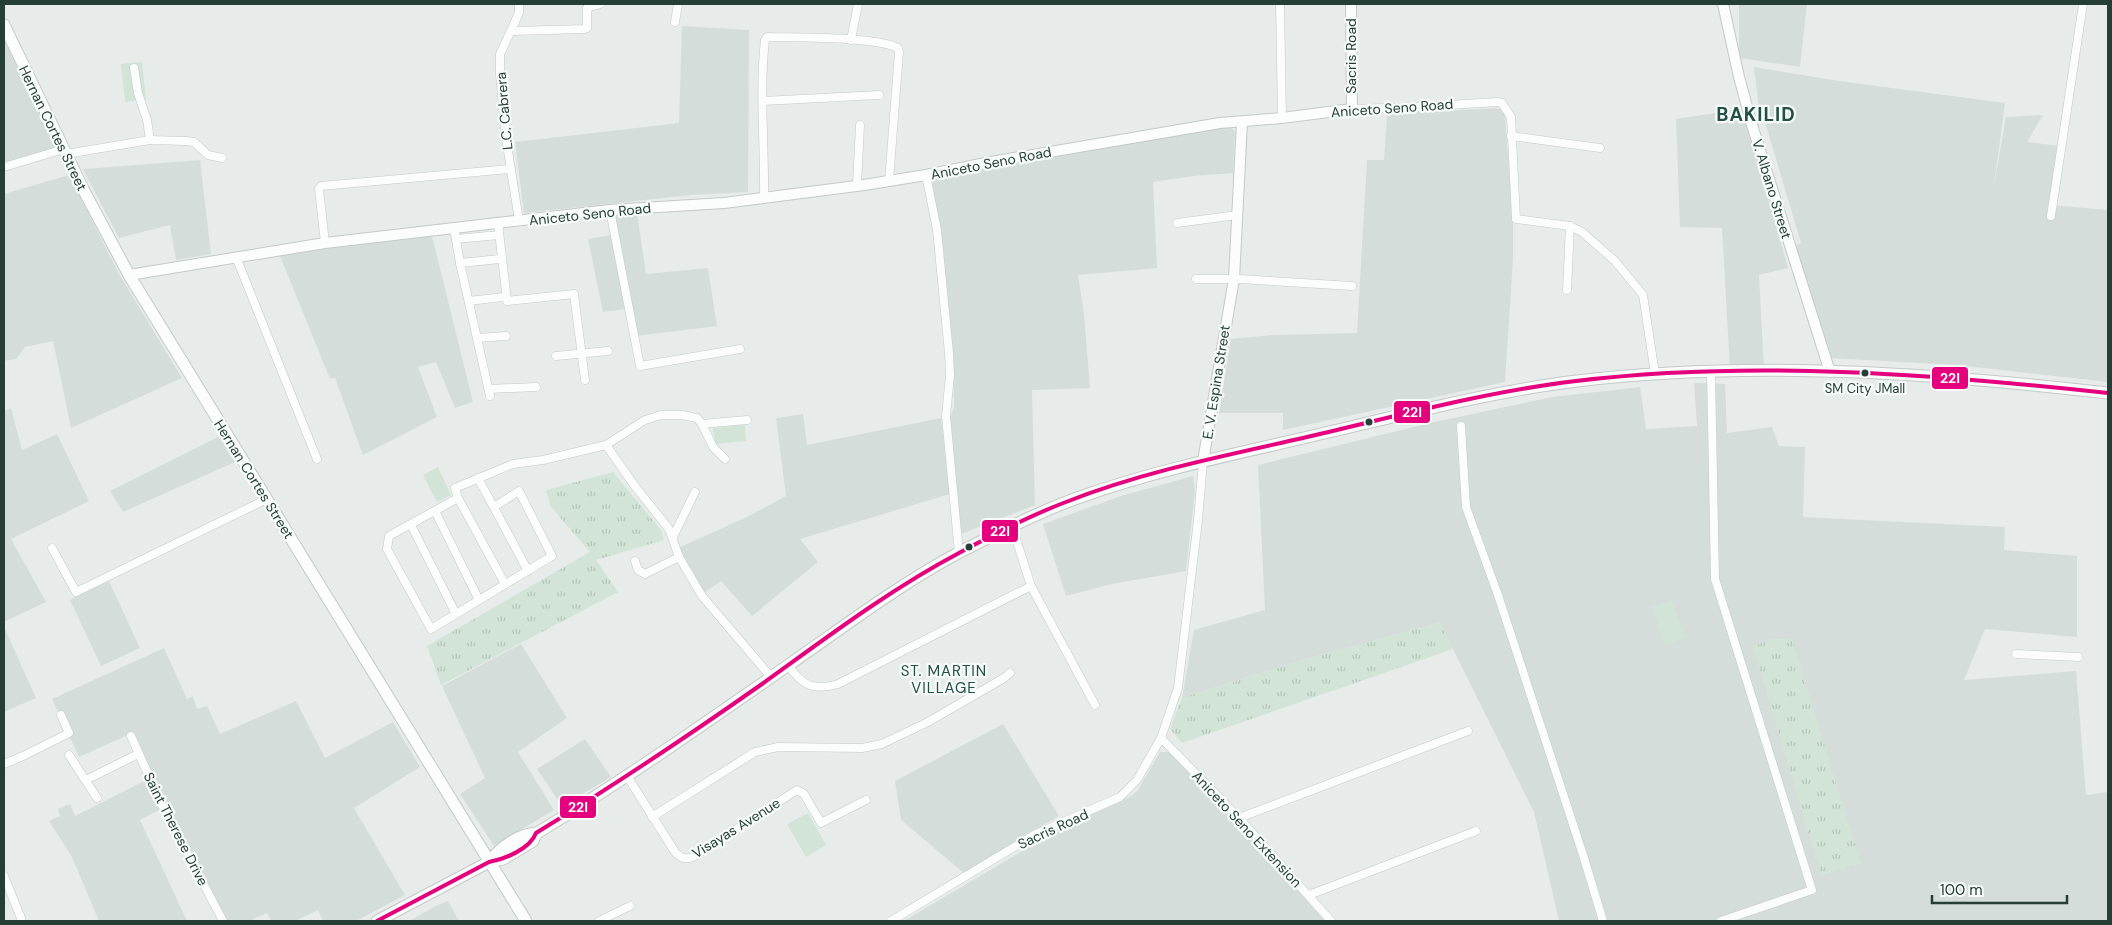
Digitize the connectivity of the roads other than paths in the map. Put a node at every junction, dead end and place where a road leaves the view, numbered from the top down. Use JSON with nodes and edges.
{"nodes":[{"id":1,"x":519,"y":4,"type":"edge"},
{"id":2,"x":600,"y":4,"type":"edge"},
{"id":3,"x":678,"y":4,"type":"edge"},
{"id":4,"x":858,"y":4,"type":"edge"},
{"id":5,"x":1280,"y":4,"type":"edge"},
{"id":6,"x":1351,"y":4,"type":"edge"},
{"id":7,"x":1723,"y":4,"type":"edge"},
{"id":8,"x":2083,"y":4,"type":"edge"},
{"id":9,"x":675,"y":22,"type":"dead end"},
{"id":10,"x":4,"y":25,"type":"edge"},
{"id":11,"x":512,"y":31,"type":"junction"},
{"id":12,"x":852,"y":40,"type":"junction"},
{"id":13,"x":134,"y":68,"type":"dead end"},
{"id":14,"x":879,"y":95,"type":"dead end"},
{"id":15,"x":763,"y":101,"type":"junction"},
{"id":16,"x":1352,"y":109,"type":"junction"},
{"id":17,"x":1282,"y":118,"type":"junction"},
{"id":18,"x":1242,"y":122,"type":"junction"},
{"id":19,"x":860,"y":125,"type":"dead end"},
{"id":20,"x":1511,"y":136,"type":"junction"},
{"id":21,"x":150,"y":140,"type":"junction"},
{"id":22,"x":1600,"y":148,"type":"dead end"},
{"id":23,"x":65,"y":152,"type":"junction"},
{"id":24,"x":222,"y":158,"type":"dead end"},
{"id":25,"x":4,"y":167,"type":"edge"},
{"id":26,"x":510,"y":169,"type":"junction"},
{"id":27,"x":926,"y":176,"type":"junction"},
{"id":28,"x":889,"y":181,"type":"junction"},
{"id":29,"x":857,"y":185,"type":"junction"},
{"id":30,"x":764,"y":198,"type":"junction"},
{"id":31,"x":610,"y":210,"type":"junction"},
{"id":32,"x":1237,"y":215,"type":"junction"},
{"id":33,"x":2052,"y":216,"type":"dead end"},
{"id":34,"x":519,"y":221,"type":"junction"},
{"id":35,"x":1177,"y":222,"type":"dead end"},
{"id":36,"x":498,"y":223,"type":"junction"},
{"id":37,"x":1570,"y":226,"type":"junction"},
{"id":38,"x":454,"y":228,"type":"junction"},
{"id":39,"x":499,"y":235,"type":"dead end"},
{"id":40,"x":456,"y":239,"type":"junction"},
{"id":41,"x":325,"y":243,"type":"junction"},
{"id":42,"x":236,"y":257,"type":"junction"},
{"id":43,"x":500,"y":259,"type":"dead end"},
{"id":44,"x":460,"y":263,"type":"junction"},
{"id":45,"x":128,"y":275,"type":"junction"},
{"id":46,"x":1234,"y":279,"type":"junction"},
{"id":47,"x":1196,"y":280,"type":"dead end"},
{"id":48,"x":1352,"y":286,"type":"dead end"},
{"id":49,"x":1567,"y":290,"type":"dead end"},
{"id":50,"x":503,"y":297,"type":"dead end"},
{"id":51,"x":469,"y":301,"type":"junction"},
{"id":52,"x":506,"y":336,"type":"dead end"},
{"id":53,"x":477,"y":338,"type":"junction"},
{"id":54,"x":740,"y":349,"type":"dead end"},
{"id":55,"x":608,"y":351,"type":"dead end"},
{"id":56,"x":581,"y":353,"type":"junction"},
{"id":57,"x":556,"y":356,"type":"dead end"},
{"id":58,"x":1711,"y":372,"type":"junction"},
{"id":59,"x":1830,"y":372,"type":"junction"},
{"id":60,"x":1655,"y":374,"type":"junction"},
{"id":61,"x":585,"y":380,"type":"dead end"},
{"id":62,"x":536,"y":387,"type":"dead end"},
{"id":63,"x":2108,"y":393,"type":"edge"},
{"id":64,"x":747,"y":420,"type":"dead end"},
{"id":65,"x":702,"y":424,"type":"junction"},
{"id":66,"x":1461,"y":426,"type":"dead end"},
{"id":67,"x":606,"y":444,"type":"junction"},
{"id":68,"x":317,"y":459,"type":"dead end"},
{"id":69,"x":725,"y":459,"type":"dead end"},
{"id":70,"x":1203,"y":461,"type":"junction"},
{"id":71,"x":478,"y":478,"type":"junction"},
{"id":72,"x":695,"y":492,"type":"dead end"},
{"id":73,"x":458,"y":498,"type":"junction"},
{"id":74,"x":266,"y":499,"type":"junction"},
{"id":75,"x":494,"y":507,"type":"junction"},
{"id":76,"x":435,"y":510,"type":"junction"},
{"id":77,"x":411,"y":524,"type":"junction"},
{"id":78,"x":1012,"y":526,"type":"junction"},
{"id":79,"x":673,"y":537,"type":"junction"},
{"id":80,"x":52,"y":548,"type":"dead end"},
{"id":81,"x":959,"y":553,"type":"junction"},
{"id":82,"x":679,"y":557,"type":"junction"},
{"id":83,"x":634,"y":561,"type":"dead end"},
{"id":84,"x":528,"y":571,"type":"junction"},
{"id":85,"x":505,"y":584,"type":"junction"},
{"id":86,"x":1031,"y":586,"type":"junction"},
{"id":87,"x":479,"y":600,"type":"junction"},
{"id":88,"x":456,"y":614,"type":"junction"},
{"id":89,"x":2016,"y":654,"type":"dead end"},
{"id":90,"x":2078,"y":657,"type":"dead end"},
{"id":91,"x":788,"y":665,"type":"junction"},
{"id":92,"x":1010,"y":673,"type":"dead end"},
{"id":93,"x":771,"y":677,"type":"junction"},
{"id":94,"x":1174,"y":700,"type":"joint"},
{"id":95,"x":1095,"y":705,"type":"dead end"},
{"id":96,"x":61,"y":715,"type":"dead end"},
{"id":97,"x":1468,"y":731,"type":"dead end"},
{"id":98,"x":131,"y":736,"type":"dead end"},
{"id":99,"x":1161,"y":738,"type":"junction"},
{"id":100,"x":138,"y":754,"type":"junction"},
{"id":101,"x":69,"y":755,"type":"dead end"},
{"id":102,"x":4,"y":764,"type":"edge"},
{"id":103,"x":627,"y":776,"type":"junction"},
{"id":104,"x":86,"y":780,"type":"junction"},
{"id":105,"x":96,"y":798,"type":"dead end"},
{"id":106,"x":866,"y":800,"type":"dead end"},
{"id":107,"x":652,"y":817,"type":"junction"},
{"id":108,"x":1239,"y":818,"type":"junction"},
{"id":109,"x":1476,"y":831,"type":"dead end"},
{"id":110,"x":489,"y":862,"type":"junction"},
{"id":111,"x":4,"y":876,"type":"edge"},
{"id":112,"x":1309,"y":895,"type":"junction"},
{"id":113,"x":630,"y":906,"type":"dead end"},
{"id":114,"x":21,"y":918,"type":"dead end"},
{"id":115,"x":222,"y":921,"type":"edge"},
{"id":116,"x":377,"y":921,"type":"edge"},
{"id":117,"x":526,"y":921,"type":"edge"},
{"id":118,"x":599,"y":921,"type":"edge"},
{"id":119,"x":891,"y":921,"type":"edge"},
{"id":120,"x":1331,"y":921,"type":"edge"},
{"id":121,"x":1603,"y":921,"type":"edge"},
{"id":122,"x":1721,"y":921,"type":"edge"}],
"edges":[{"from":1,"to":11,"type":"street","name":"L.C. Cabrera"},
{"from":2,"to":11,"type":"street"},
{"from":3,"to":9,"type":"street"},
{"from":4,"to":12,"type":"street"},
{"from":5,"to":17,"type":"street"},
{"from":6,"to":16,"type":"street","name":"Sacris Road"},
{"from":7,"to":59,"type":"street","name":"V. Albano Street"},
{"from":8,"to":33,"type":"street"},
{"from":10,"to":23,"type":"main road","name":"Hernan Cortes Street"},
{"from":11,"to":26,"type":"street","name":"L.C. Cabrera"},
{"from":12,"to":15,"type":"street"},
{"from":12,"to":28,"type":"street"},
{"from":13,"to":21,"type":"street"},
{"from":14,"to":15,"type":"street"},
{"from":15,"to":30,"type":"street"},
{"from":16,"to":17,"type":"street","name":"Aniceto Seno Road"},
{"from":16,"to":20,"type":"street","name":"Aniceto Seno Road"},
{"from":17,"to":18,"type":"street","name":"Aniceto Seno Road"},
{"from":18,"to":27,"type":"street","name":"Aniceto Seno Road"},
{"from":18,"to":32,"type":"street","name":"E. V. Espina Street"},
{"from":19,"to":29,"type":"street"},
{"from":20,"to":22,"type":"street"},
{"from":20,"to":37,"type":"street","name":"Aniceto Seno Road"},
{"from":21,"to":23,"type":"street"},
{"from":21,"to":24,"type":"street"},
{"from":23,"to":25,"type":"street"},
{"from":23,"to":45,"type":"main road","name":"Hernan Cortes Street"},
{"from":26,"to":34,"type":"street","name":"L.C. Cabrera"},
{"from":26,"to":41,"type":"street"},
{"from":27,"to":28,"type":"street","name":"Aniceto Seno Road"},
{"from":27,"to":81,"type":"street"},
{"from":28,"to":29,"type":"street","name":"Aniceto Seno Road"},
{"from":29,"to":30,"type":"street","name":"Aniceto Seno Road"},
{"from":30,"to":31,"type":"street","name":"Aniceto Seno Road"},
{"from":31,"to":34,"type":"street","name":"Aniceto Seno Road"},
{"from":31,"to":54,"type":"street"},
{"from":32,"to":35,"type":"street"},
{"from":32,"to":46,"type":"street","name":"E. V. Espina Street"},
{"from":34,"to":36,"type":"street","name":"Aniceto Seno Road"},
{"from":36,"to":38,"type":"street","name":"Aniceto Seno Road"},
{"from":36,"to":56,"type":"street"},
{"from":37,"to":49,"type":"street"},
{"from":37,"to":60,"type":"street","name":"Aniceto Seno Road"},
{"from":38,"to":40,"type":"street"},
{"from":38,"to":41,"type":"street","name":"Aniceto Seno Road"},
{"from":39,"to":40,"type":"street"},
{"from":40,"to":44,"type":"street"},
{"from":41,"to":42,"type":"street","name":"Aniceto Seno Road"},
{"from":42,"to":45,"type":"street","name":"Aniceto Seno Road"},
{"from":42,"to":68,"type":"street"},
{"from":43,"to":44,"type":"street"},
{"from":44,"to":51,"type":"street"},
{"from":45,"to":74,"type":"main road","name":"Hernan Cortes Street"},
{"from":46,"to":47,"type":"street"},
{"from":46,"to":48,"type":"street"},
{"from":46,"to":70,"type":"street","name":"E. V. Espina Street"},
{"from":50,"to":51,"type":"street"},
{"from":51,"to":53,"type":"street"},
{"from":52,"to":53,"type":"street"},
{"from":53,"to":62,"type":"street"},
{"from":55,"to":56,"type":"street"},
{"from":56,"to":57,"type":"street"},
{"from":56,"to":61,"type":"street"},
{"from":58,"to":59,"type":"main road"},
{"from":58,"to":60,"type":"main road"},
{"from":58,"to":122,"type":"street"},
{"from":59,"to":63,"type":"main road"},
{"from":60,"to":70,"type":"main road"},
{"from":64,"to":65,"type":"street"},
{"from":65,"to":67,"type":"street"},
{"from":65,"to":69,"type":"street"},
{"from":66,"to":121,"type":"street"},
{"from":67,"to":71,"type":"street"},
{"from":67,"to":79,"type":"street"},
{"from":70,"to":78,"type":"main road"},
{"from":70,"to":94,"type":"street","name":"E. V. Espina Street"},
{"from":71,"to":73,"type":"street"},
{"from":71,"to":75,"type":"street"},
{"from":72,"to":79,"type":"street"},
{"from":73,"to":76,"type":"street"},
{"from":73,"to":85,"type":"street"},
{"from":74,"to":80,"type":"street"},
{"from":74,"to":110,"type":"main road","name":"Hernan Cortes Street"},
{"from":75,"to":84,"type":"street"},
{"from":75,"to":84,"type":"street"},
{"from":76,"to":77,"type":"street"},
{"from":76,"to":87,"type":"street"},
{"from":77,"to":88,"type":"street"},
{"from":77,"to":88,"type":"street"},
{"from":78,"to":81,"type":"main road"},
{"from":78,"to":86,"type":"street"},
{"from":79,"to":82,"type":"street"},
{"from":81,"to":91,"type":"main road"},
{"from":82,"to":83,"type":"street"},
{"from":82,"to":93,"type":"street"},
{"from":84,"to":85,"type":"street"},
{"from":85,"to":87,"type":"street"},
{"from":86,"to":91,"type":"street"},
{"from":86,"to":95,"type":"street"},
{"from":87,"to":88,"type":"street"},
{"from":89,"to":90,"type":"street"},
{"from":91,"to":93,"type":"main road"},
{"from":92,"to":107,"type":"street"},
{"from":93,"to":103,"type":"main road"},
{"from":94,"to":99,"type":"street","name":"Sacris Road"},
{"from":96,"to":102,"type":"street"},
{"from":97,"to":108,"type":"street"},
{"from":98,"to":100,"type":"street","name":"Saint Therese Drive"},
{"from":99,"to":108,"type":"street","name":"Aniceto Seno Extension"},
{"from":99,"to":119,"type":"street","name":"Sacris Road"},
{"from":100,"to":104,"type":"street"},
{"from":100,"to":115,"type":"street","name":"Saint Therese Drive"},
{"from":101,"to":104,"type":"street"},
{"from":103,"to":107,"type":"street","name":"Visayas Avenue"},
{"from":103,"to":110,"type":"main road"},
{"from":104,"to":105,"type":"street"},
{"from":106,"to":107,"type":"street","name":"Visayas Avenue"},
{"from":108,"to":112,"type":"street","name":"Aniceto Seno Extension"},
{"from":109,"to":112,"type":"street"},
{"from":110,"to":116,"type":"main road"},
{"from":110,"to":117,"type":"main road","name":"Hernan Cortes Street"},
{"from":111,"to":114,"type":"street"},
{"from":112,"to":120,"type":"street","name":"Aniceto Seno Extension"},
{"from":113,"to":118,"type":"street"}]}
